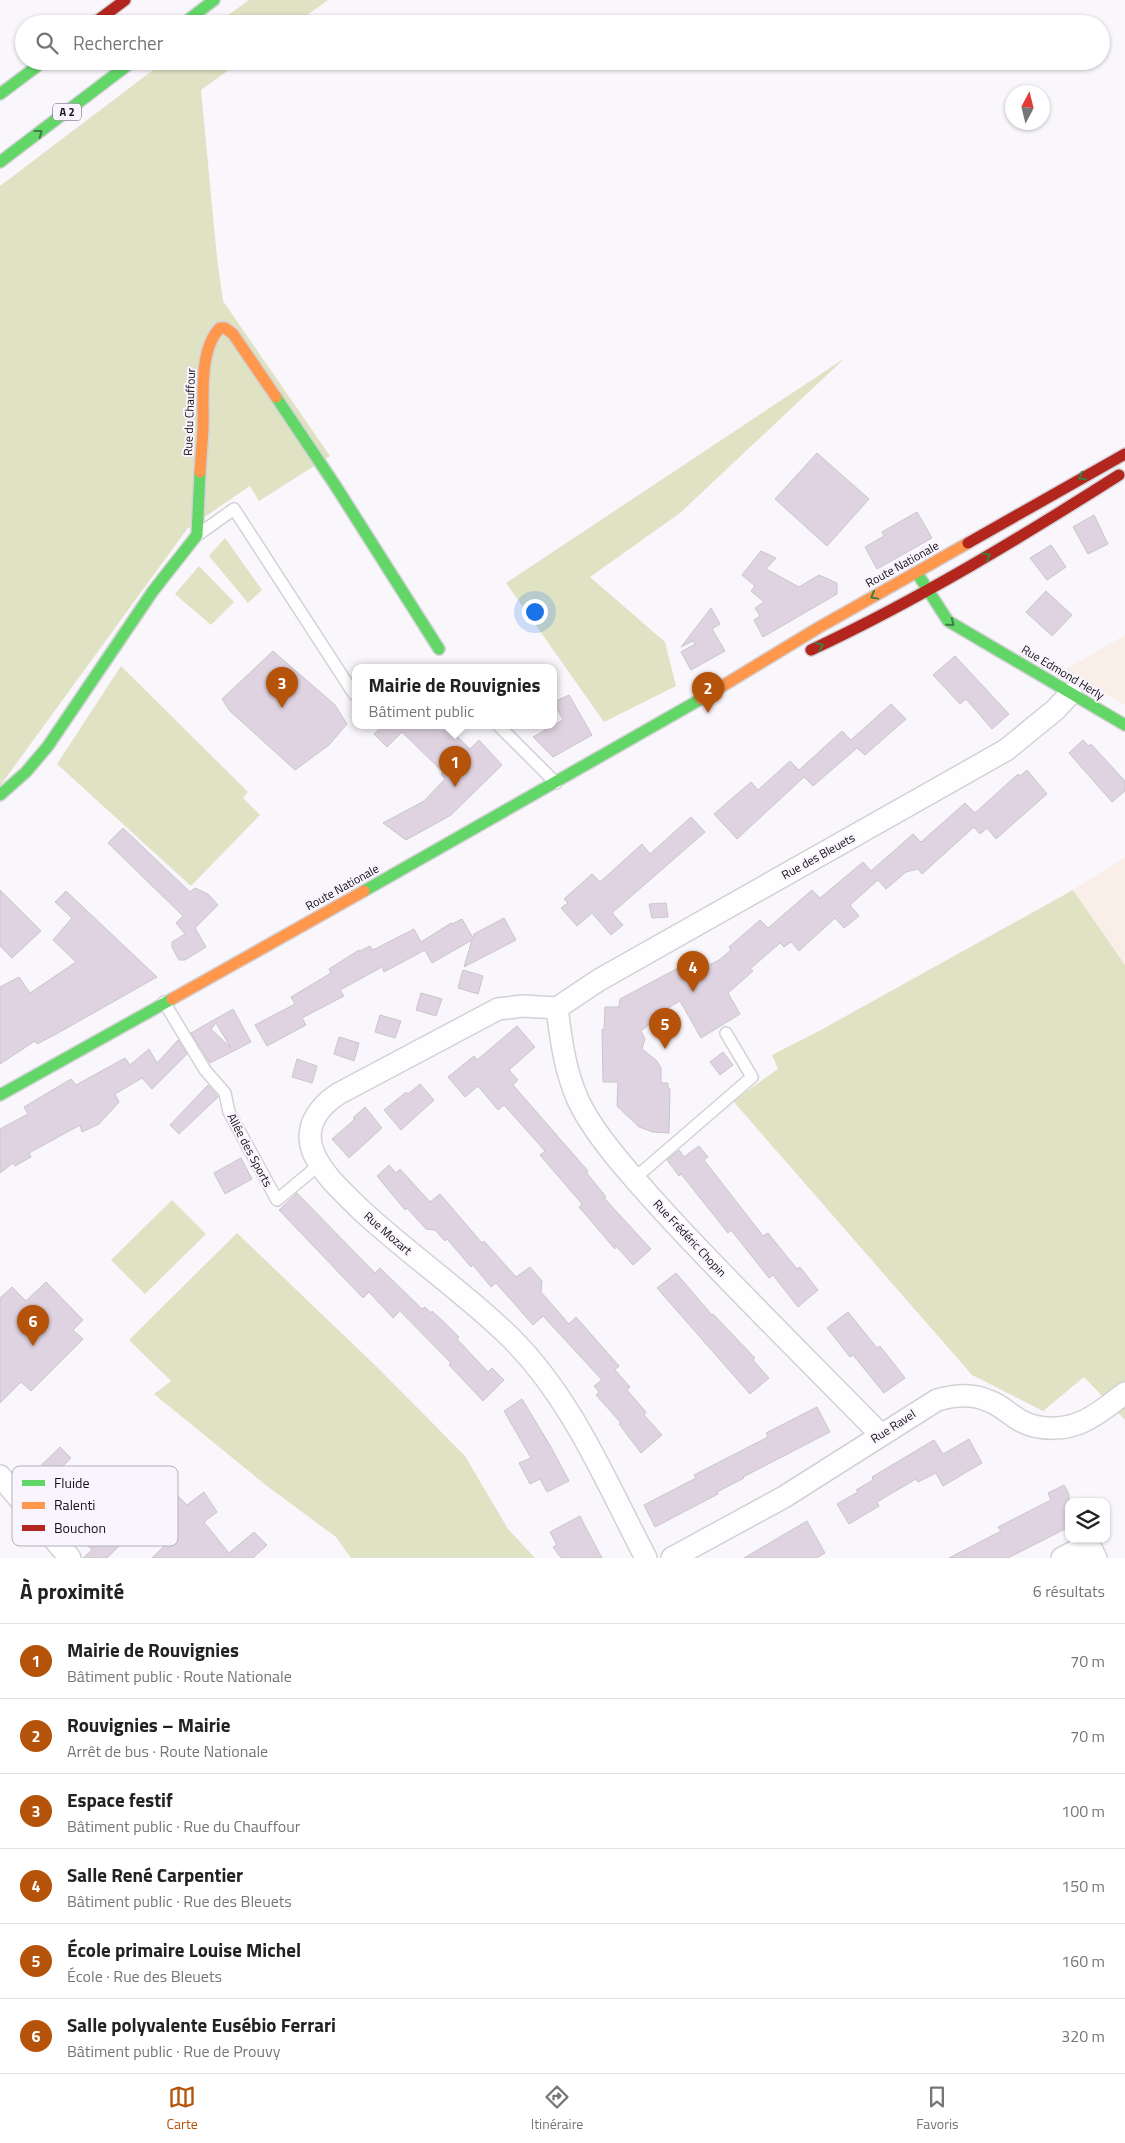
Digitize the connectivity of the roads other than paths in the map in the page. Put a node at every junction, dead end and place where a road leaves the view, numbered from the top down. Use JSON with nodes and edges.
{"nodes":[{"id":1,"x":124,"y":0,"type":"edge"},
{"id":2,"x":214,"y":0,"type":"edge"},
{"id":3,"x":105,"y":15,"type":"edge"},
{"id":4,"x":195,"y":15,"type":"edge"},
{"id":5,"x":32,"y":70,"type":"edge"},
{"id":6,"x":121,"y":70,"type":"edge"},
{"id":7,"x":0,"y":94,"type":"edge"},
{"id":8,"x":0,"y":162,"type":"edge"},
{"id":9,"x":1125,"y":454,"type":"edge"},
{"id":10,"x":1125,"y":472,"type":"edge"},
{"id":11,"x":197,"y":535,"type":"junction"},
{"id":12,"x":934,"y":562,"type":"junction"},
{"id":13,"x":916,"y":572,"type":"junction"},
{"id":14,"x":947,"y":584,"type":"junction"},
{"id":15,"x":927,"y":589,"type":"junction"},
{"id":16,"x":967,"y":620,"type":"dead end"},
{"id":17,"x":988,"y":643,"type":"junction"},
{"id":18,"x":439,"y":648,"type":"dead end"},
{"id":19,"x":803,"y":654,"type":"dead end"},
{"id":20,"x":786,"y":661,"type":"dead end"},
{"id":21,"x":352,"y":691,"type":"edge"},
{"id":22,"x":1071,"y":693,"type":"junction"},
{"id":23,"x":696,"y":702,"type":"junction"},
{"id":24,"x":1125,"y":725,"type":"edge"},
{"id":25,"x":502,"y":729,"type":"edge"},
{"id":26,"x":556,"y":782,"type":"junction"},
{"id":27,"x":0,"y":795,"type":"edge"},
{"id":28,"x":164,"y":1002,"type":"junction"},
{"id":29,"x":557,"y":1008,"type":"junction"},
{"id":30,"x":726,"y":1032,"type":"dead end"},
{"id":31,"x":0,"y":1095,"type":"edge"},
{"id":32,"x":320,"y":1164,"type":"junction"},
{"id":33,"x":635,"y":1178,"type":"junction"},
{"id":34,"x":1125,"y":1393,"type":"edge"},
{"id":35,"x":880,"y":1434,"type":"junction"},
{"id":36,"x":0,"y":1476,"type":"edge"},
{"id":37,"x":12,"y":1490,"type":"edge"},
{"id":38,"x":60,"y":1546,"type":"edge"},
{"id":39,"x":70,"y":1558,"type":"edge"},
{"id":40,"x":646,"y":1558,"type":"edge"},
{"id":41,"x":672,"y":1558,"type":"edge"},
{"id":42,"x":1062,"y":1558,"type":"edge"},
{"id":43,"x":1096,"y":1558,"type":"edge"}],
"edges":[{"from":1,"to":3,"type":"main road"},
{"from":2,"to":4,"type":"main road"},
{"from":5,"to":7,"type":"main road"},
{"from":8,"to":6,"type":"main road","number":"A 2","one_way":true},
{"from":9,"to":12,"type":"main road","name":"Route Nationale","one_way":true},
{"from":14,"to":10,"type":"main road","one_way":true},
{"from":11,"to":18,"type":"main road","name":"Rue du Chauffour"},
{"from":11,"to":21,"type":"lane"},
{"from":11,"to":27,"type":"main road"},
{"from":12,"to":13,"type":"main road","name":"Route Nationale"},
{"from":12,"to":14,"type":"main road"},
{"from":13,"to":15,"type":"main road","name":"Rue Edmond Herly"},
{"from":13,"to":23,"type":"main road","name":"Route Nationale","one_way":true},
{"from":14,"to":15,"type":"main road"},
{"from":15,"to":17,"type":"main road","name":"Rue Edmond Herly","one_way":true},
{"from":19,"to":15,"type":"main road","one_way":true},
{"from":16,"to":17,"type":"main road","name":"Rue Edmond Herly"},
{"from":17,"to":22,"type":"main road","name":"Rue Edmond Herly"},
{"from":20,"to":23,"type":"main road","name":"Route Nationale"},
{"from":22,"to":24,"type":"main road","name":"Rue Edmond Herly"},
{"from":22,"to":29,"type":"street","name":"Rue des Bleuets"},
{"from":23,"to":26,"type":"main road","name":"Route Nationale"},
{"from":25,"to":26,"type":"lane"},
{"from":26,"to":28,"type":"main road","name":"Route Nationale"},
{"from":28,"to":31,"type":"main road","name":"Route Nationale"},
{"from":28,"to":32,"type":"lane","name":"Allée des Sports"},
{"from":29,"to":32,"type":"street","name":"Rue Mozart"},
{"from":29,"to":33,"type":"street","name":"Rue Frédéric Chopin"},
{"from":30,"to":33,"type":"lane"},
{"from":32,"to":40,"type":"street","name":"Rue Mozart"},
{"from":33,"to":35,"type":"street","name":"Rue Frédéric Chopin"},
{"from":34,"to":35,"type":"street","name":"Rue Ravel"},
{"from":35,"to":41,"type":"street","name":"Rue Ravel"},
{"from":36,"to":37,"type":"street"},
{"from":38,"to":39,"type":"street"},
{"from":42,"to":43,"type":"street"}]}
